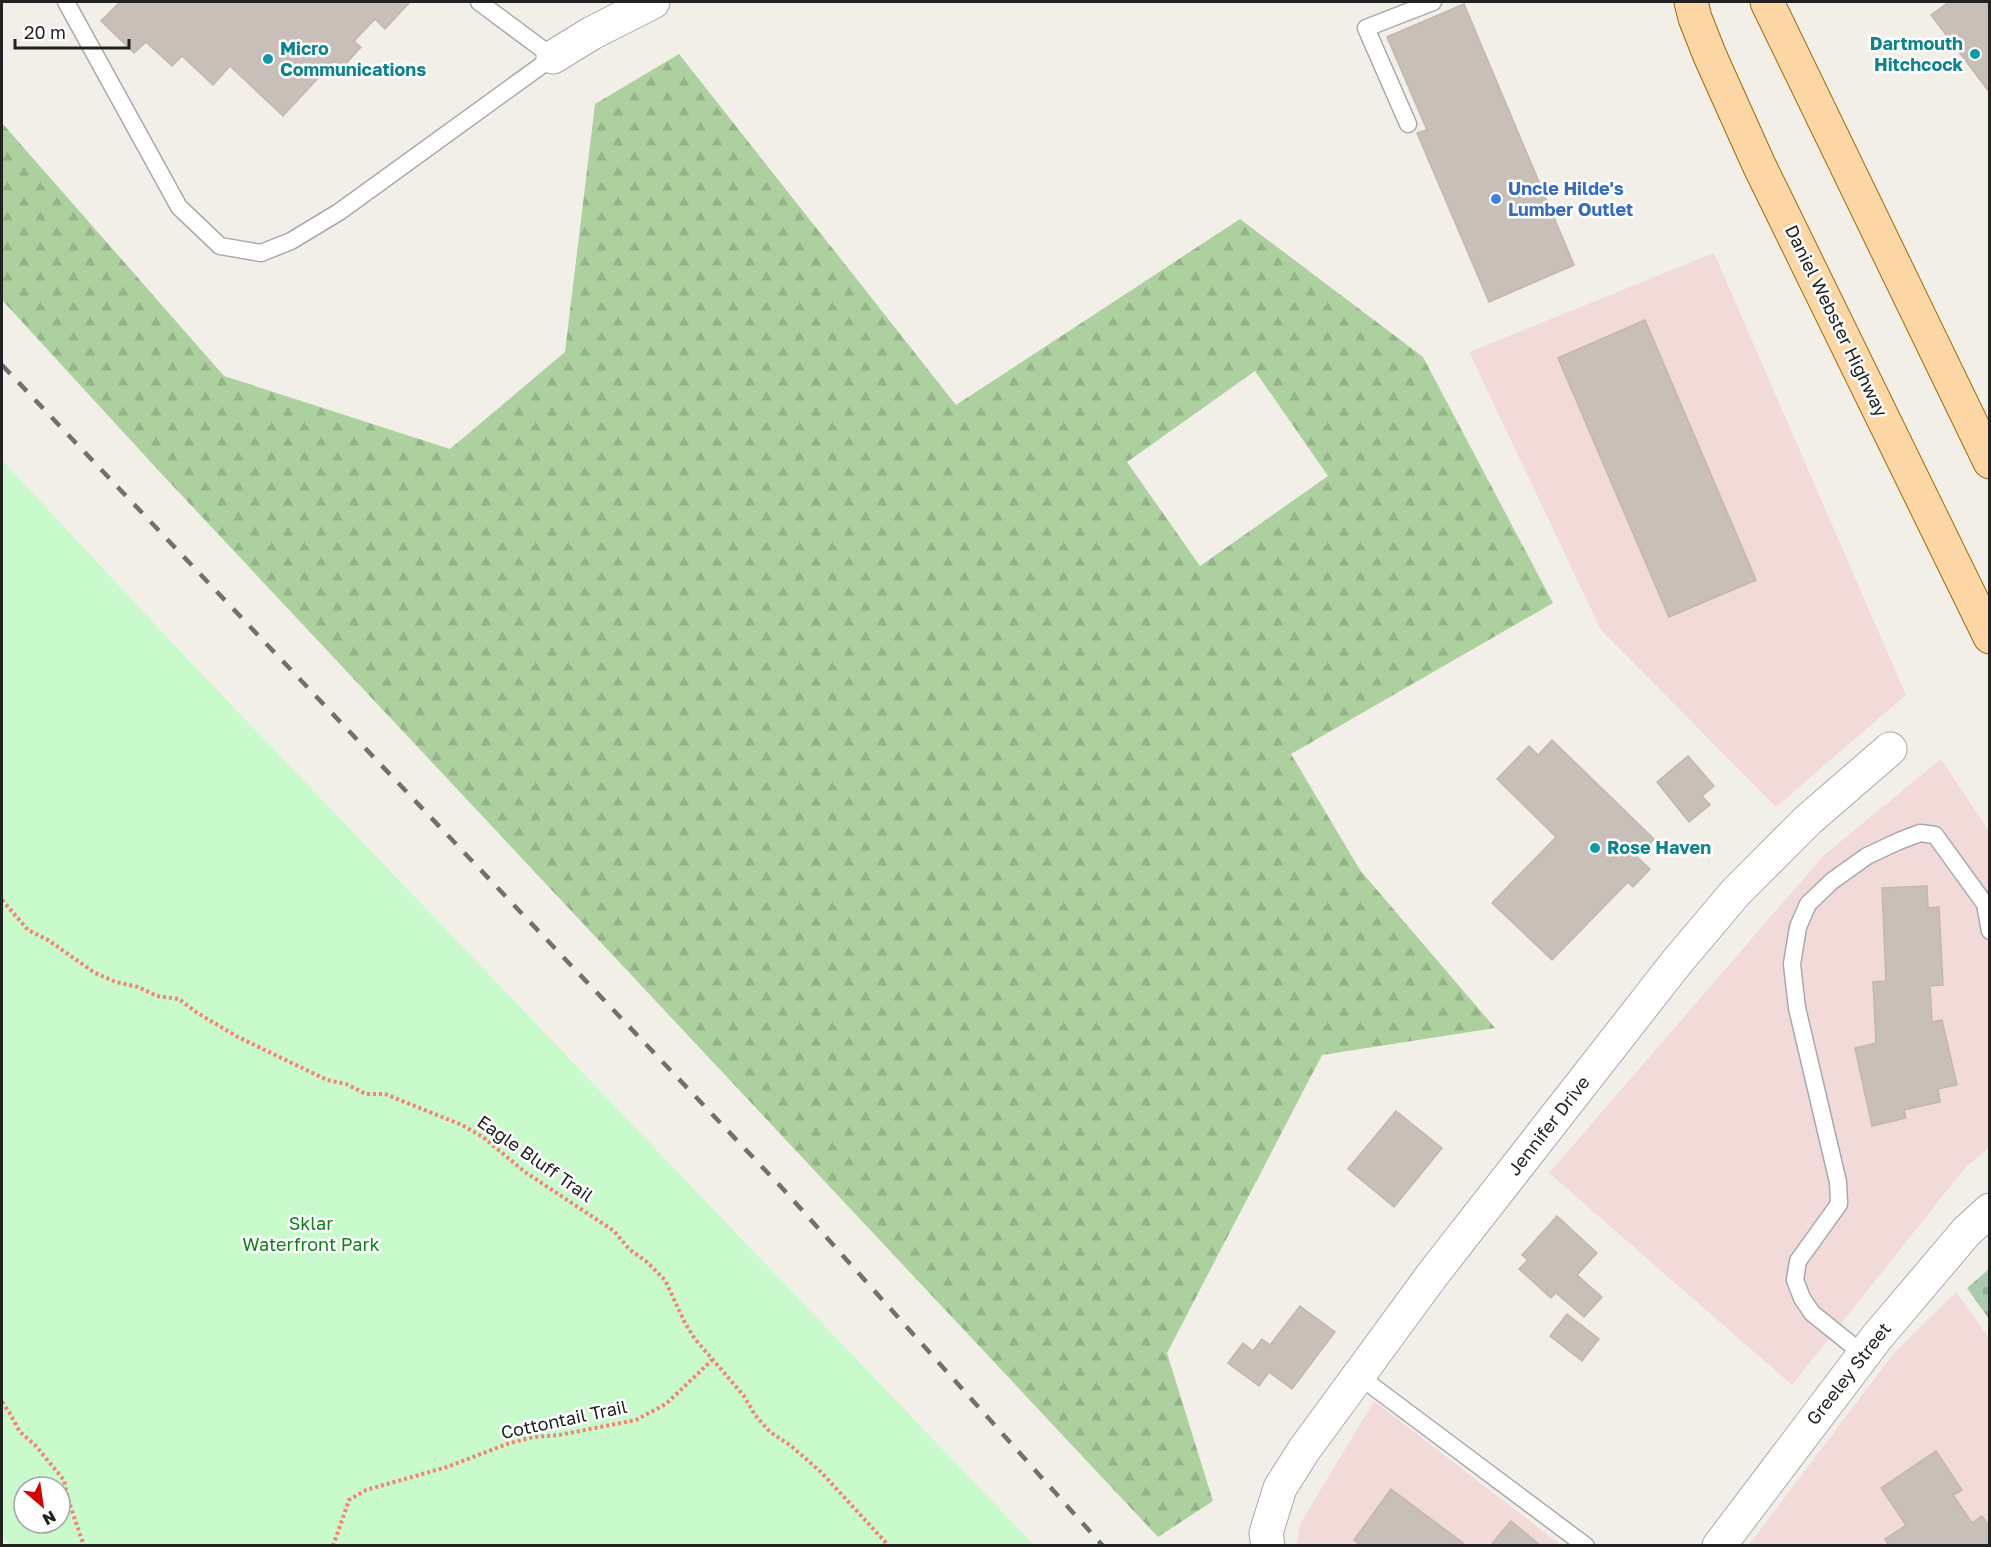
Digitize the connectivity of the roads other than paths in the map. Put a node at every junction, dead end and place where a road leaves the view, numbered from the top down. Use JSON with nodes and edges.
{"nodes":[{"id":1,"x":66,"y":2,"type":"edge"},
{"id":2,"x":479,"y":2,"type":"edge"},
{"id":3,"x":653,"y":2,"type":"edge"},
{"id":4,"x":1433,"y":2,"type":"edge"},
{"id":5,"x":1691,"y":2,"type":"edge"},
{"id":6,"x":1767,"y":2,"type":"edge"},
{"id":7,"x":553,"y":57,"type":"junction"},
{"id":8,"x":1408,"y":124,"type":"dead end"},
{"id":9,"x":1989,"y":462,"type":"edge"},
{"id":10,"x":1989,"y":637,"type":"edge"},
{"id":11,"x":1890,"y":749,"type":"dead end"},
{"id":12,"x":1989,"y":931,"type":"edge"},
{"id":13,"x":1989,"y":1210,"type":"edge"},
{"id":14,"x":1863,"y":1354,"type":"junction"},
{"id":15,"x":1359,"y":1376,"type":"junction"},
{"id":16,"x":1268,"y":1545,"type":"edge"},
{"id":17,"x":1586,"y":1545,"type":"edge"},
{"id":18,"x":1719,"y":1545,"type":"edge"}],
"edges":[{"from":1,"to":7,"type":"lane"},
{"from":2,"to":7,"type":"lane"},
{"from":3,"to":7,"type":"street"},
{"from":4,"to":8,"type":"lane"},
{"from":5,"to":10,"type":"main road","name":"Daniel Webster Highway"},
{"from":6,"to":9,"type":"main road"},
{"from":11,"to":15,"type":"street","name":"Jennifer Drive"},
{"from":12,"to":14,"type":"lane"},
{"from":13,"to":14,"type":"street","name":"Greeley Street"},
{"from":14,"to":18,"type":"street","name":"Greeley Street"},
{"from":15,"to":16,"type":"street","name":"Jennifer Drive"},
{"from":15,"to":17,"type":"lane"}]}
